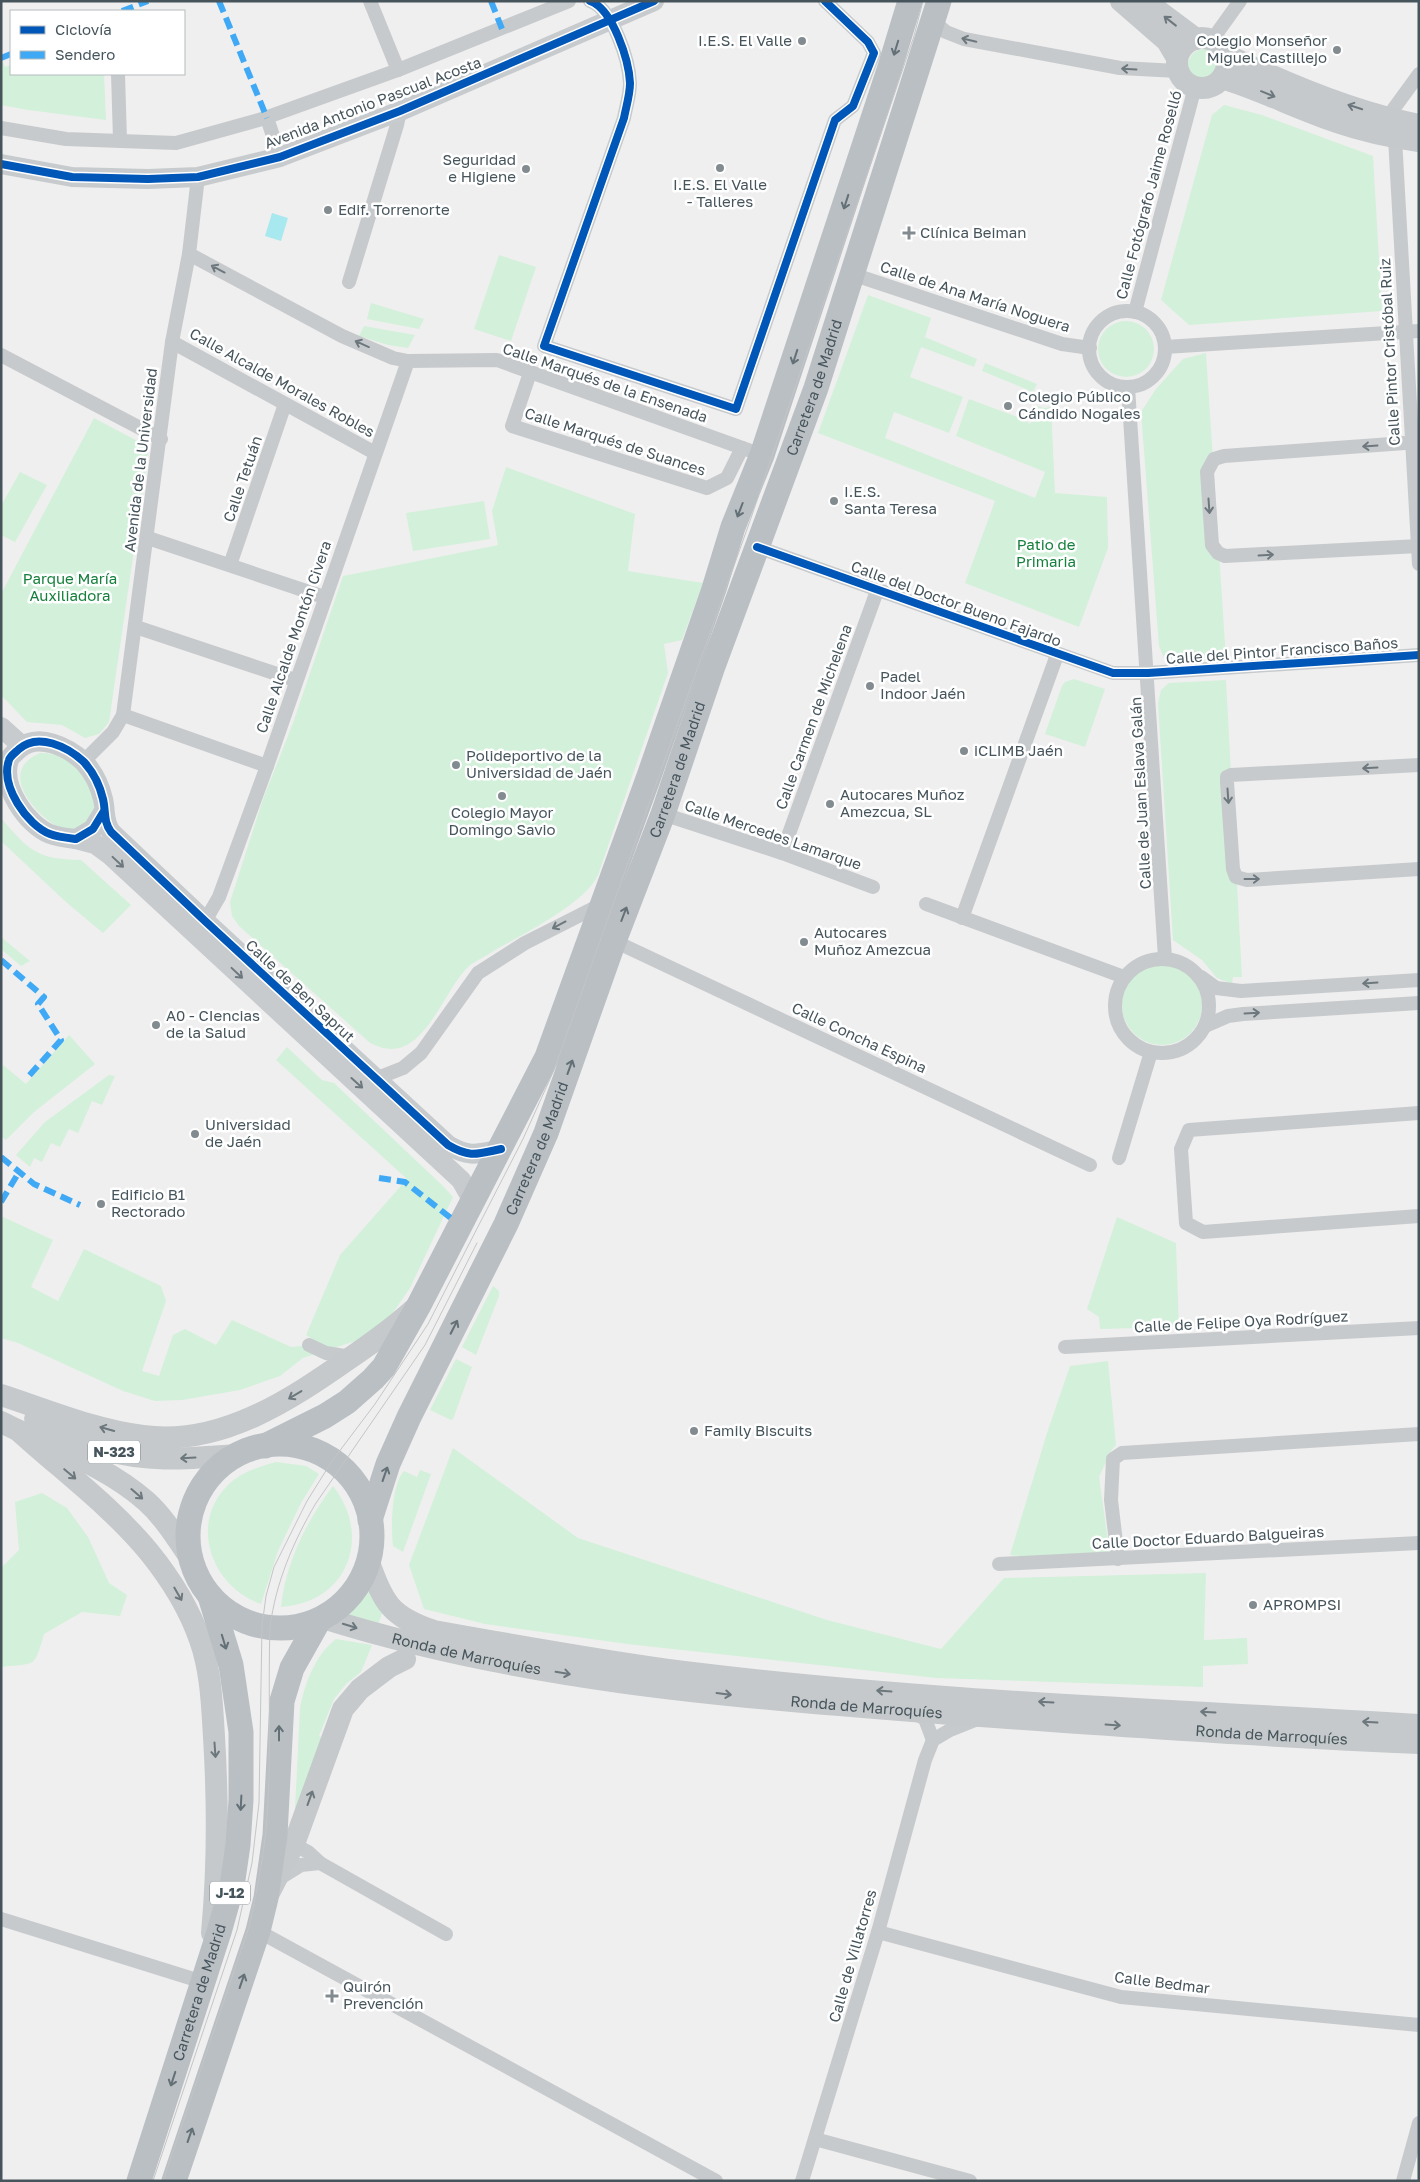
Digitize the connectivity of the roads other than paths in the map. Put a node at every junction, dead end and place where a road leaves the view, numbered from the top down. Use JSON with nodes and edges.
{"nodes":[{"id":1,"x":370,"y":1,"type":"edge"},
{"id":2,"x":569,"y":1,"type":"edge"},
{"id":3,"x":590,"y":1,"type":"edge"},
{"id":4,"x":654,"y":1,"type":"edge"},
{"id":5,"x":825,"y":1,"type":"edge"},
{"id":6,"x":910,"y":1,"type":"edge"},
{"id":7,"x":1121,"y":1,"type":"edge"},
{"id":8,"x":1146,"y":1,"type":"edge"},
{"id":9,"x":1240,"y":1,"type":"edge"},
{"id":10,"x":936,"y":12,"type":"edge"},
{"id":11,"x":610,"y":20,"type":"junction"},
{"id":12,"x":1211,"y":44,"type":"junction"},
{"id":13,"x":1178,"y":65,"type":"junction"},
{"id":14,"x":398,"y":70,"type":"junction"},
{"id":15,"x":1419,"y":74,"type":"edge"},
{"id":16,"x":118,"y":75,"type":"edge"},
{"id":17,"x":1222,"y":78,"type":"junction"},
{"id":18,"x":1195,"y":87,"type":"junction"},
{"id":19,"x":400,"y":111,"type":"junction"},
{"id":20,"x":267,"y":118,"type":"junction"},
{"id":21,"x":1419,"y":125,"type":"edge"},
{"id":22,"x":1,"y":128,"type":"edge"},
{"id":23,"x":1391,"y":128,"type":"junction"},
{"id":24,"x":120,"y":140,"type":"junction"},
{"id":25,"x":1419,"y":141,"type":"edge"},
{"id":26,"x":280,"y":157,"type":"junction"},
{"id":27,"x":1,"y":164,"type":"edge"},
{"id":28,"x":198,"y":177,"type":"junction"},
{"id":29,"x":189,"y":254,"type":"junction"},
{"id":30,"x":852,"y":274,"type":"junction"},
{"id":31,"x":349,"y":282,"type":"dead end"},
{"id":32,"x":1135,"y":312,"type":"junction"},
{"id":33,"x":1412,"y":332,"type":"edge"},
{"id":34,"x":172,"y":342,"type":"junction"},
{"id":35,"x":1165,"y":347,"type":"junction"},
{"id":36,"x":1090,"y":348,"type":"junction"},
{"id":37,"x":1,"y":355,"type":"edge"},
{"id":38,"x":408,"y":361,"type":"junction"},
{"id":39,"x":530,"y":373,"type":"junction"},
{"id":40,"x":1128,"y":387,"type":"junction"},
{"id":41,"x":285,"y":404,"type":"junction"},
{"id":42,"x":160,"y":439,"type":"junction"},
{"id":43,"x":1415,"y":442,"type":"edge"},
{"id":44,"x":375,"y":452,"type":"junction"},
{"id":45,"x":752,"y":452,"type":"junction"},
{"id":46,"x":148,"y":538,"type":"junction"},
{"id":47,"x":1418,"y":546,"type":"edge"},
{"id":48,"x":757,"y":547,"type":"junction"},
{"id":49,"x":1419,"y":564,"type":"edge"},
{"id":50,"x":230,"y":565,"type":"junction"},
{"id":51,"x":877,"y":591,"type":"junction"},
{"id":52,"x":324,"y":597,"type":"junction"},
{"id":53,"x":136,"y":627,"type":"junction"},
{"id":54,"x":1057,"y":655,"type":"junction"},
{"id":55,"x":1419,"y":655,"type":"edge"},
{"id":56,"x":1148,"y":673,"type":"junction"},
{"id":57,"x":295,"y":680,"type":"junction"},
{"id":58,"x":123,"y":715,"type":"junction"},
{"id":59,"x":1,"y":727,"type":"edge"},
{"id":60,"x":11,"y":752,"type":"edge"},
{"id":61,"x":84,"y":762,"type":"junction"},
{"id":62,"x":1419,"y":765,"type":"edge"},
{"id":63,"x":266,"y":766,"type":"junction"},
{"id":64,"x":104,"y":811,"type":"junction"},
{"id":65,"x":663,"y":814,"type":"junction"},
{"id":66,"x":76,"y":839,"type":"junction"},
{"id":67,"x":782,"y":854,"type":"junction"},
{"id":68,"x":1419,"y":869,"type":"edge"},
{"id":69,"x":873,"y":887,"type":"dead end"},
{"id":70,"x":603,"y":904,"type":"junction"},
{"id":71,"x":926,"y":904,"type":"dead end"},
{"id":72,"x":962,"y":918,"type":"junction"},
{"id":73,"x":205,"y":921,"type":"junction"},
{"id":74,"x":614,"y":941,"type":"junction"},
{"id":75,"x":1165,"y":958,"type":"junction"},
{"id":76,"x":1124,"y":977,"type":"junction"},
{"id":77,"x":1201,"y":977,"type":"junction"},
{"id":78,"x":1419,"y":980,"type":"edge"},
{"id":79,"x":1419,"y":1003,"type":"edge"},
{"id":80,"x":1206,"y":1026,"type":"junction"},
{"id":81,"x":1151,"y":1052,"type":"junction"},
{"id":82,"x":375,"y":1079,"type":"junction"},
{"id":83,"x":1419,"y":1114,"type":"edge"},
{"id":84,"x":501,"y":1149,"type":"junction"},
{"id":85,"x":1119,"y":1158,"type":"dead end"},
{"id":86,"x":1090,"y":1165,"type":"dead end"},
{"id":87,"x":473,"y":1201,"type":"junction"},
{"id":88,"x":1419,"y":1216,"type":"edge"},
{"id":89,"x":419,"y":1305,"type":"junction"},
{"id":90,"x":1419,"y":1328,"type":"edge"},
{"id":91,"x":1065,"y":1347,"type":"dead end"},
{"id":92,"x":351,"y":1358,"type":"junction"},
{"id":93,"x":324,"y":1377,"type":"junction"},
{"id":94,"x":1,"y":1395,"type":"edge"},
{"id":95,"x":1,"y":1404,"type":"edge"},
{"id":96,"x":10,"y":1427,"type":"edge"},
{"id":97,"x":1419,"y":1434,"type":"edge"},
{"id":98,"x":265,"y":1446,"type":"junction"},
{"id":99,"x":237,"y":1456,"type":"junction"},
{"id":100,"x":370,"y":1520,"type":"junction"},
{"id":101,"x":1419,"y":1543,"type":"edge"},
{"id":102,"x":191,"y":1559,"type":"junction"},
{"id":103,"x":1118,"y":1559,"type":"junction"},
{"id":104,"x":368,"y":1560,"type":"junction"},
{"id":105,"x":998,"y":1564,"type":"dead end"},
{"id":106,"x":210,"y":1596,"type":"junction"},
{"id":107,"x":321,"y":1619,"type":"junction"},
{"id":108,"x":439,"y":1650,"type":"junction"},
{"id":109,"x":405,"y":1659,"type":"joint"},
{"id":110,"x":908,"y":1711,"type":"junction"},
{"id":111,"x":984,"y":1716,"type":"junction"},
{"id":112,"x":1419,"y":1725,"type":"edge"},
{"id":113,"x":933,"y":1740,"type":"junction"},
{"id":114,"x":1419,"y":1743,"type":"edge"},
{"id":115,"x":285,"y":1840,"type":"junction"},
{"id":116,"x":320,"y":1863,"type":"junction"},
{"id":117,"x":270,"y":1890,"type":"junction"},
{"id":118,"x":1,"y":1919,"type":"edge"},
{"id":119,"x":258,"y":1931,"type":"junction"},
{"id":120,"x":878,"y":1932,"type":"junction"},
{"id":121,"x":446,"y":1934,"type":"dead end"},
{"id":122,"x":211,"y":1956,"type":"junction"},
{"id":123,"x":203,"y":1982,"type":"junction"},
{"id":124,"x":1419,"y":2025,"type":"edge"},
{"id":125,"x":1419,"y":2123,"type":"edge"},
{"id":126,"x":815,"y":2139,"type":"junction"},
{"id":127,"x":140,"y":2181,"type":"edge"},
{"id":128,"x":174,"y":2181,"type":"edge"},
{"id":129,"x":716,"y":2181,"type":"edge"},
{"id":130,"x":802,"y":2181,"type":"edge"},
{"id":131,"x":970,"y":2181,"type":"edge"},
{"id":132,"x":1403,"y":2181,"type":"edge"}],
"edges":[{"from":1,"to":14,"type":"street"},
{"from":2,"to":14,"type":"street"},
{"from":3,"to":11,"type":"street"},
{"from":4,"to":11,"type":"street","name":"Avenida Antonio Pascual Acosta"},
{"from":5,"to":11,"type":"street"},
{"from":6,"to":45,"type":"highway","name":"Carretera de Madrid","one_way":true},
{"from":7,"to":13,"type":"main road"},
{"from":12,"to":8,"type":"main road","one_way":true},
{"from":9,"to":12,"type":"street"},
{"from":13,"to":10,"type":"street","one_way":true},
{"from":10,"to":30,"type":"highway","name":"Carretera de Madrid"},
{"from":11,"to":19,"type":"street","name":"Avenida Antonio Pascual Acosta"},
{"from":12,"to":13,"type":"main road"},
{"from":12,"to":17,"type":"main road"},
{"from":23,"to":12,"type":"main road","one_way":true},
{"from":13,"to":18,"type":"main road"},
{"from":14,"to":20,"type":"street"},
{"from":15,"to":23,"type":"street"},
{"from":16,"to":24,"type":"street"},
{"from":17,"to":18,"type":"main road"},
{"from":17,"to":23,"type":"main road","one_way":true},
{"from":18,"to":32,"type":"street","name":"Calle Fotógrafo Jaime Roselló"},
{"from":19,"to":26,"type":"street","name":"Avenida Antonio Pascual Acosta"},
{"from":19,"to":31,"type":"street"},
{"from":20,"to":24,"type":"street"},
{"from":20,"to":26,"type":"street"},
{"from":21,"to":23,"type":"main road"},
{"from":22,"to":24,"type":"street"},
{"from":23,"to":25,"type":"main road"},
{"from":23,"to":33,"type":"street","name":"Calle Pintor Cristóbal Ruiz"},
{"from":26,"to":28,"type":"street","name":"Avenida Antonio Pascual Acosta"},
{"from":27,"to":28,"type":"street","name":"Avenida Antonio Pascual Acosta"},
{"from":28,"to":29,"type":"street","name":"Avenida de la Universidad"},
{"from":29,"to":34,"type":"street","name":"Avenida de la Universidad"},
{"from":38,"to":29,"type":"street","name":"Calle Marqués de la Ensenada","one_way":true},
{"from":30,"to":36,"type":"street","name":"Calle de Ana María Noguera"},
{"from":30,"to":48,"type":"highway","name":"Carretera de Madrid"},
{"from":32,"to":35,"type":"street"},
{"from":32,"to":36,"type":"street"},
{"from":33,"to":35,"type":"street"},
{"from":33,"to":43,"type":"street","name":"Calle Pintor Cristóbal Ruiz"},
{"from":34,"to":41,"type":"street","name":"Calle Alcalde Morales Robles"},
{"from":34,"to":42,"type":"street","name":"Avenida de la Universidad"},
{"from":35,"to":40,"type":"street"},
{"from":36,"to":40,"type":"street"},
{"from":37,"to":42,"type":"street"},
{"from":38,"to":39,"type":"street","name":"Calle Marqués de la Ensenada"},
{"from":38,"to":44,"type":"street","name":"Calle Alcalde Montón Civera"},
{"from":39,"to":45,"type":"street","name":"Calle Marqués de la Ensenada"},
{"from":39,"to":45,"type":"street","name":"Calle Marqués de Suances"},
{"from":40,"to":56,"type":"street","name":"Calle de Juan Eslava Galán"},
{"from":41,"to":44,"type":"street","name":"Calle Alcalde Morales Robles"},
{"from":41,"to":50,"type":"street","name":"Calle Tetuán"},
{"from":42,"to":46,"type":"street","name":"Avenida de la Universidad"},
{"from":43,"to":47,"type":"street","name":"Calle Pintor Cristóbal Ruiz"},
{"from":43,"to":47,"type":"street","one_way":true},
{"from":44,"to":52,"type":"street","name":"Calle Alcalde Montón Civera"},
{"from":45,"to":70,"type":"highway","name":"Carretera de Madrid","one_way":true},
{"from":46,"to":50,"type":"street"},
{"from":46,"to":53,"type":"street","name":"Avenida de la Universidad"},
{"from":47,"to":49,"type":"street","name":"Calle Pintor Cristóbal Ruiz"},
{"from":48,"to":51,"type":"street","name":"Calle del Doctor Bueno Fajardo"},
{"from":48,"to":65,"type":"highway","name":"Carretera de Madrid"},
{"from":50,"to":52,"type":"street"},
{"from":51,"to":54,"type":"street","name":"Calle del Doctor Bueno Fajardo"},
{"from":51,"to":67,"type":"street","name":"Calle Carmen de Michelena"},
{"from":52,"to":57,"type":"street","name":"Calle Alcalde Montón Civera"},
{"from":53,"to":57,"type":"street"},
{"from":53,"to":58,"type":"street","name":"Avenida de la Universidad"},
{"from":54,"to":56,"type":"street","name":"Calle del Doctor Bueno Fajardo"},
{"from":54,"to":72,"type":"street"},
{"from":55,"to":56,"type":"street","name":"Calle del Pintor Francisco Baños"},
{"from":56,"to":75,"type":"street","name":"Calle de Juan Eslava Galán"},
{"from":57,"to":63,"type":"street","name":"Calle Alcalde Montón Civera"},
{"from":58,"to":61,"type":"street","name":"Avenida de la Universidad"},
{"from":58,"to":63,"type":"street"},
{"from":59,"to":60,"type":"street"},
{"from":60,"to":61,"type":"street"},
{"from":60,"to":66,"type":"street"},
{"from":61,"to":64,"type":"street"},
{"from":62,"to":68,"type":"street","one_way":true},
{"from":63,"to":73,"type":"street","name":"Calle Alcalde Montón Civera"},
{"from":64,"to":66,"type":"street"},
{"from":64,"to":73,"type":"street","name":"Calle de Ben Saprut"},
{"from":65,"to":67,"type":"street","name":"Calle Mercedes Lamarque"},
{"from":74,"to":65,"type":"highway","name":"Carretera de Madrid","one_way":true},
{"from":66,"to":87,"type":"street","name":"Calle de Ben Saprut","one_way":true},
{"from":67,"to":69,"type":"street","name":"Calle Mercedes Lamarque"},
{"from":70,"to":82,"type":"street","one_way":true},
{"from":70,"to":84,"type":"highway","name":"Carretera de Madrid"},
{"from":71,"to":72,"type":"street"},
{"from":72,"to":76,"type":"street"},
{"from":73,"to":82,"type":"street","name":"Calle de Ben Saprut"},
{"from":74,"to":86,"type":"street","name":"Calle Concha Espina"},
{"from":100,"to":74,"type":"highway","name":"Carretera de Madrid","one_way":true},
{"from":75,"to":76,"type":"street"},
{"from":75,"to":77,"type":"street"},
{"from":76,"to":81,"type":"street"},
{"from":78,"to":77,"type":"street","one_way":true},
{"from":77,"to":80,"type":"street"},
{"from":80,"to":79,"type":"street","one_way":true},
{"from":80,"to":81,"type":"street"},
{"from":81,"to":85,"type":"street"},
{"from":82,"to":84,"type":"street","name":"Calle de Ben Saprut"},
{"from":83,"to":88,"type":"street"},
{"from":84,"to":87,"type":"highway","name":"Carretera de Madrid"},
{"from":87,"to":89,"type":"highway","name":"Carretera de Madrid"},
{"from":89,"to":92,"type":"main road"},
{"from":89,"to":98,"type":"highway","name":"Carretera de Madrid"},
{"from":90,"to":91,"type":"street","name":"Calle de Felipe Oya Rodríguez"},
{"from":92,"to":93,"type":"main road"},
{"from":92,"to":93,"type":"street"},
{"from":93,"to":94,"type":"main road","one_way":true},
{"from":99,"to":95,"type":"main road","number":"N-323","one_way":true},
{"from":96,"to":102,"type":"main road","number":"N-323","one_way":true},
{"from":96,"to":122,"type":"main road","one_way":true},
{"from":97,"to":103,"type":"street"},
{"from":98,"to":99,"type":"highway"},
{"from":98,"to":100,"type":"highway"},
{"from":99,"to":102,"type":"highway"},
{"from":100,"to":104,"type":"highway"},
{"from":101,"to":103,"type":"street","name":"Calle Doctor Eduardo Balgueiras"},
{"from":102,"to":106,"type":"highway"},
{"from":103,"to":105,"type":"street","name":"Calle Doctor Eduardo Balgueiras"},
{"from":104,"to":107,"type":"highway"},
{"from":112,"to":104,"type":"main road","name":"Ronda de Marroquíes","one_way":true},
{"from":106,"to":107,"type":"highway"},
{"from":106,"to":122,"type":"highway","name":"Carretera de Madrid","number":"J-12","one_way":true},
{"from":107,"to":108,"type":"main road","name":"Ronda de Marroquíes","one_way":true},
{"from":115,"to":107,"type":"highway","number":"J-12","one_way":true},
{"from":108,"to":109,"type":"street"},
{"from":108,"to":110,"type":"main road","name":"Ronda de Marroquíes","one_way":true},
{"from":115,"to":109,"type":"main road","one_way":true},
{"from":110,"to":111,"type":"main road","name":"Ronda de Marroquíes"},
{"from":110,"to":113,"type":"street"},
{"from":111,"to":113,"type":"street"},
{"from":111,"to":114,"type":"main road","name":"Ronda de Marroquíes","one_way":true},
{"from":113,"to":120,"type":"street","name":"Calle de Villatorres"},
{"from":115,"to":116,"type":"street"},
{"from":115,"to":117,"type":"highway","number":"J-12"},
{"from":116,"to":117,"type":"street"},
{"from":116,"to":121,"type":"street"},
{"from":117,"to":119,"type":"highway","number":"J-12"},
{"from":118,"to":123,"type":"street"},
{"from":128,"to":119,"type":"highway","number":"J-12","one_way":true},
{"from":119,"to":129,"type":"street"},
{"from":120,"to":124,"type":"street","name":"Calle Bedmar"},
{"from":120,"to":126,"type":"street","name":"Calle de Villatorres"},
{"from":122,"to":123,"type":"highway","name":"Carretera de Madrid","number":"J-12"},
{"from":123,"to":127,"type":"highway","name":"Carretera de Madrid","number":"J-12","one_way":true},
{"from":125,"to":132,"type":"street"},
{"from":126,"to":130,"type":"street","name":"Calle de Villatorres"},
{"from":126,"to":131,"type":"street"}]}
